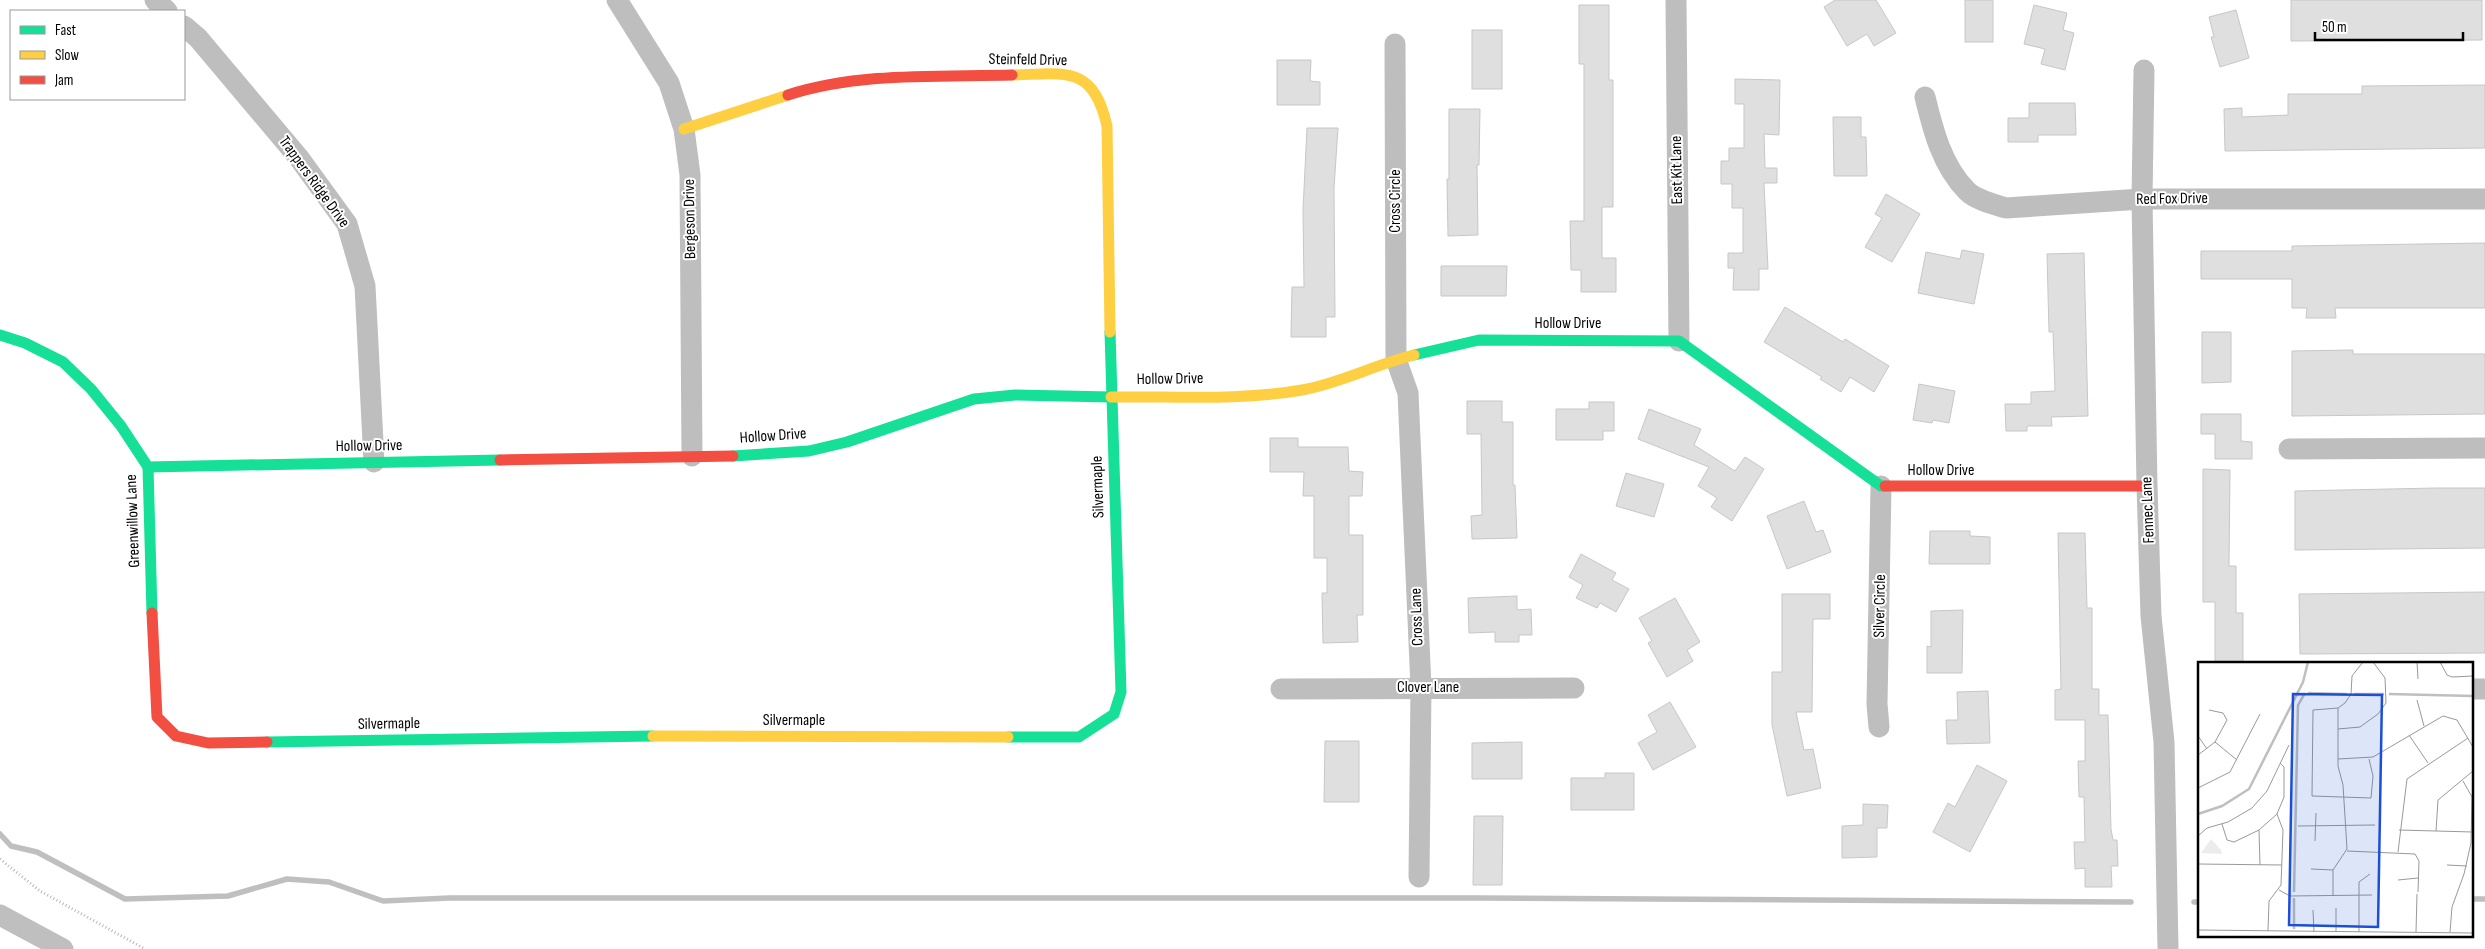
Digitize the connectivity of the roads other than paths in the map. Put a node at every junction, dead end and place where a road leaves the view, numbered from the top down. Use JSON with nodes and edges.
{"nodes":[{"id":1,"x":155,"y":0,"type":"edge"},
{"id":2,"x":616,"y":0,"type":"edge"},
{"id":3,"x":1676,"y":0,"type":"edge"},
{"id":4,"x":167,"y":10,"type":"edge"},
{"id":5,"x":185,"y":27,"type":"edge"},
{"id":6,"x":1395,"y":44,"type":"dead end"},
{"id":7,"x":2144,"y":70,"type":"dead end"},
{"id":8,"x":1925,"y":96,"type":"dead end"},
{"id":9,"x":684,"y":129,"type":"junction"},
{"id":10,"x":2142,"y":199,"type":"junction"},
{"id":11,"x":2485,"y":199,"type":"edge"},
{"id":12,"x":0,"y":336,"type":"edge"},
{"id":13,"x":1679,"y":341,"type":"junction"},
{"id":14,"x":1396,"y":359,"type":"junction"},
{"id":15,"x":1111,"y":396,"type":"junction"},
{"id":16,"x":2485,"y":448,"type":"edge"},
{"id":17,"x":2289,"y":449,"type":"dead end"},
{"id":18,"x":692,"y":456,"type":"junction"},
{"id":19,"x":374,"y":462,"type":"junction"},
{"id":20,"x":148,"y":467,"type":"junction"},
{"id":21,"x":1881,"y":486,"type":"junction"},
{"id":22,"x":2147,"y":486,"type":"junction"},
{"id":23,"x":1420,"y":687,"type":"junction"},
{"id":24,"x":1574,"y":688,"type":"dead end"},
{"id":25,"x":1281,"y":689,"type":"dead end"},
{"id":26,"x":2472,"y":689,"type":"edge"},
{"id":27,"x":2485,"y":689,"type":"edge"},
{"id":28,"x":157,"y":717,"type":"joint"},
{"id":29,"x":1879,"y":727,"type":"dead end"},
{"id":30,"x":1419,"y":877,"type":"dead end"},
{"id":31,"x":2168,"y":949,"type":"edge"}],
"edges":[{"from":1,"to":4,"type":"street"},
{"from":2,"to":9,"type":"street","name":"Bergeson Drive"},
{"from":3,"to":13,"type":"street","name":"East Kit Lane"},
{"from":5,"to":19,"type":"street","name":"Trappers Ridge Drive"},
{"from":6,"to":14,"type":"street","name":"Cross Circle"},
{"from":7,"to":10,"type":"street","name":"Fennec Lane"},
{"from":8,"to":10,"type":"street","name":"Red Fox Drive"},
{"from":9,"to":15,"type":"street","name":"Steinfeld Drive"},
{"from":9,"to":18,"type":"street","name":"Bergeson Drive"},
{"from":10,"to":11,"type":"street","name":"Red Fox Drive"},
{"from":10,"to":22,"type":"street","name":"Fennec Lane"},
{"from":12,"to":20,"type":"street","name":"Greenwillow Lane"},
{"from":13,"to":14,"type":"street","name":"Hollow Drive"},
{"from":13,"to":21,"type":"street"},
{"from":14,"to":15,"type":"street","name":"Hollow Drive"},
{"from":14,"to":23,"type":"street","name":"Cross Lane"},
{"from":15,"to":18,"type":"street","name":"Hollow Drive"},
{"from":15,"to":28,"type":"street","name":"Silvermaple"},
{"from":16,"to":17,"type":"street"},
{"from":18,"to":19,"type":"street","name":"Hollow Drive"},
{"from":19,"to":20,"type":"street","name":"Hollow Drive"},
{"from":20,"to":28,"type":"street","name":"Greenwillow Lane"},
{"from":21,"to":22,"type":"street","name":"Hollow Drive"},
{"from":21,"to":29,"type":"street","name":"Silver Circle"},
{"from":22,"to":31,"type":"street","name":"Fennec Lane"},
{"from":23,"to":24,"type":"street","name":"Clover Lane"},
{"from":23,"to":25,"type":"street","name":"Clover Lane"},
{"from":23,"to":30,"type":"street","name":"Cross Lane"},
{"from":26,"to":27,"type":"street"}]}
